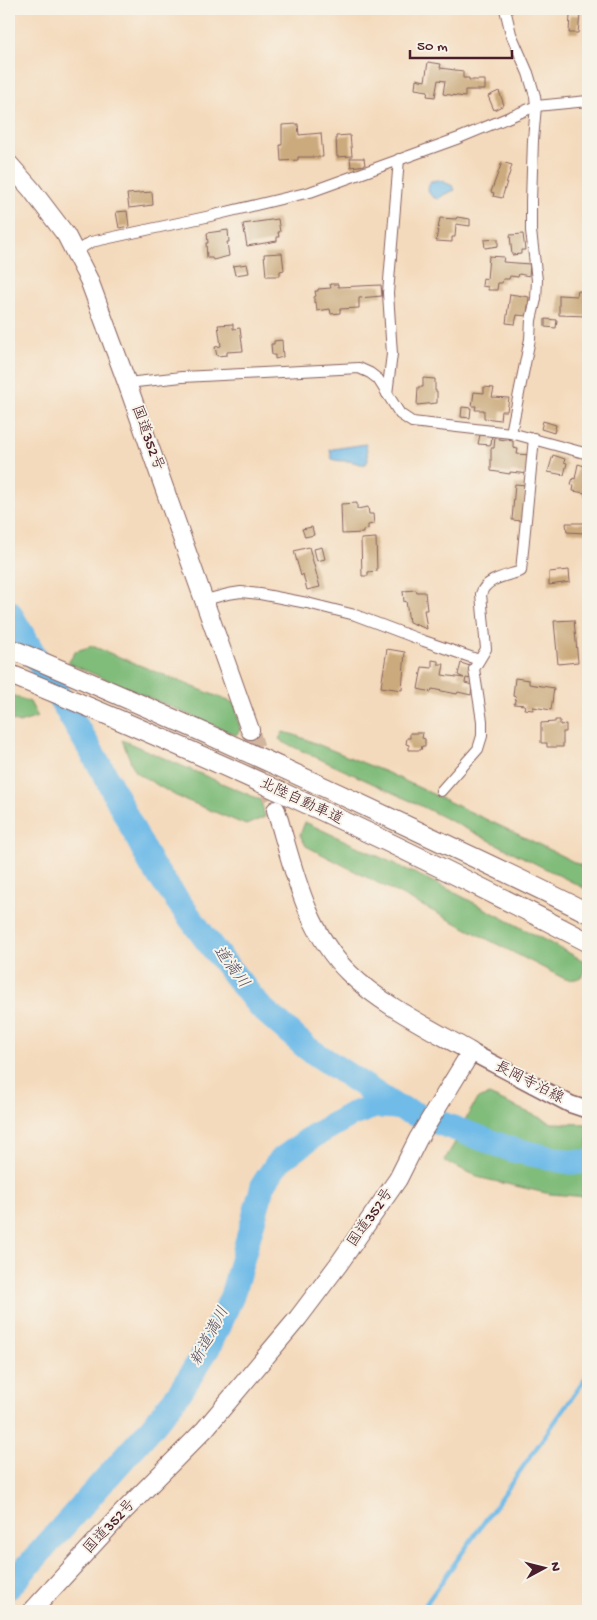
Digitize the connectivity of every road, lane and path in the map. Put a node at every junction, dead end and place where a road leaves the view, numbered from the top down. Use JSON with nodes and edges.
{"nodes":[{"id":1,"x":505,"y":9,"type":"edge"},
{"id":2,"x":588,"y":101,"type":"edge"},
{"id":3,"x":536,"y":106,"type":"junction"},
{"id":4,"x":399,"y":159,"type":"junction"},
{"id":5,"x":9,"y":164,"type":"edge"},
{"id":6,"x":75,"y":252,"type":"junction"},
{"id":7,"x":127,"y":383,"type":"junction"},
{"id":8,"x":387,"y":394,"type":"junction"},
{"id":9,"x":511,"y":432,"type":"junction"},
{"id":10,"x":534,"y":438,"type":"junction"},
{"id":11,"x":588,"y":454,"type":"edge"},
{"id":12,"x":205,"y":600,"type":"junction"},
{"id":13,"x":9,"y":648,"type":"edge"},
{"id":14,"x":479,"y":660,"type":"junction"},
{"id":15,"x":13,"y":676,"type":"edge"},
{"id":16,"x":250,"y":730,"type":"tunnel mouth"},
{"id":17,"x":441,"y":791,"type":"dead end"},
{"id":18,"x":276,"y":810,"type":"tunnel mouth"},
{"id":19,"x":588,"y":913,"type":"edge"},
{"id":20,"x":588,"y":942,"type":"edge"},
{"id":21,"x":471,"y":1052,"type":"junction"},
{"id":22,"x":588,"y":1110,"type":"edge"},
{"id":23,"x":32,"y":1611,"type":"edge"}],
"edges":[{"from":1,"to":3,"type":"street"},
{"from":2,"to":3,"type":"street"},
{"from":3,"to":4,"type":"street"},
{"from":3,"to":9,"type":"street"},
{"from":4,"to":6,"type":"street"},
{"from":4,"to":8,"type":"street"},
{"from":5,"to":6,"type":"highway","name":"国道352号"},
{"from":6,"to":7,"type":"highway","name":"国道352号"},
{"from":7,"to":8,"type":"street"},
{"from":7,"to":12,"type":"highway","name":"国道352号"},
{"from":8,"to":9,"type":"street"},
{"from":9,"to":10,"type":"street"},
{"from":10,"to":11,"type":"street"},
{"from":10,"to":14,"type":"street"},
{"from":12,"to":14,"type":"street"},
{"from":12,"to":16,"type":"highway","name":"国道352号"},
{"from":13,"to":19,"type":"highway","name":"北陸自動車道"},
{"from":14,"to":17,"type":"street"},
{"from":15,"to":20,"type":"highway","name":"北陸自動車道"},
{"from":18,"to":21,"type":"highway"},
{"from":21,"to":22,"type":"main road","name":"長岡寺泊線"},
{"from":21,"to":23,"type":"highway","name":"国道352号"}]}
